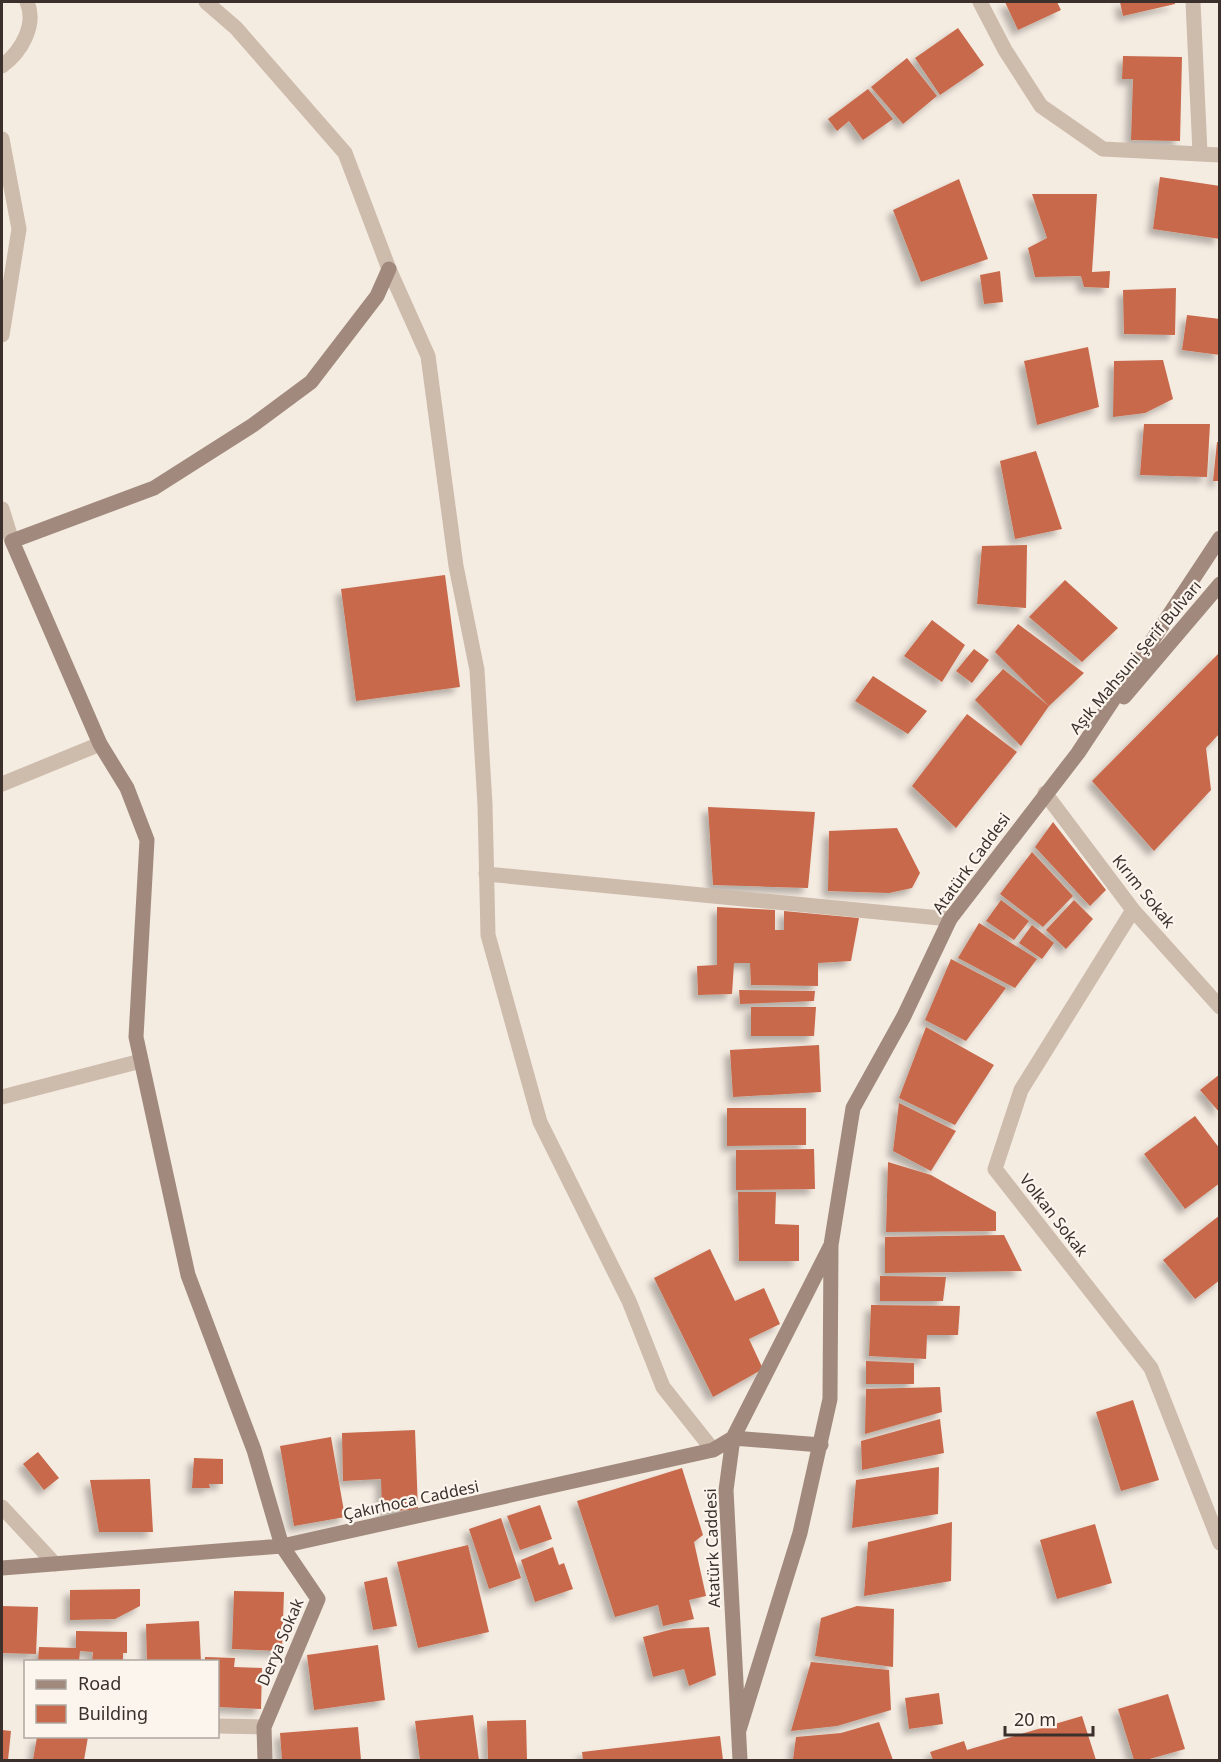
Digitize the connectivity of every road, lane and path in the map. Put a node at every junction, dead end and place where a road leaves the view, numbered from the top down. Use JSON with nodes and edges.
{"nodes":[{"id":1,"x":27,"y":2,"type":"edge"},
{"id":2,"x":206,"y":2,"type":"edge"},
{"id":3,"x":980,"y":2,"type":"edge"},
{"id":4,"x":1192,"y":2,"type":"edge"},
{"id":5,"x":2,"y":66,"type":"edge"},
{"id":6,"x":2,"y":139,"type":"edge"},
{"id":7,"x":1200,"y":153,"type":"junction"},
{"id":8,"x":1220,"y":155,"type":"edge"},
{"id":9,"x":388,"y":269,"type":"junction"},
{"id":10,"x":2,"y":335,"type":"edge"},
{"id":11,"x":2,"y":509,"type":"edge"},
{"id":12,"x":1220,"y":538,"type":"edge"},
{"id":13,"x":12,"y":542,"type":"junction"},
{"id":14,"x":1220,"y":584,"type":"edge"},
{"id":15,"x":100,"y":744,"type":"junction"},
{"id":16,"x":1078,"y":753,"type":"junction"},
{"id":17,"x":2,"y":784,"type":"edge"},
{"id":18,"x":1046,"y":793,"type":"junction"},
{"id":19,"x":486,"y":874,"type":"junction"},
{"id":20,"x":1133,"y":910,"type":"junction"},
{"id":21,"x":951,"y":919,"type":"junction"},
{"id":22,"x":1220,"y":1007,"type":"edge"},
{"id":23,"x":141,"y":1061,"type":"junction"},
{"id":24,"x":2,"y":1096,"type":"edge"},
{"id":25,"x":831,"y":1245,"type":"junction"},
{"id":26,"x":733,"y":1438,"type":"junction"},
{"id":27,"x":821,"y":1444,"type":"junction"},
{"id":28,"x":714,"y":1450,"type":"junction"},
{"id":29,"x":2,"y":1507,"type":"edge"},
{"id":30,"x":1220,"y":1543,"type":"edge"},
{"id":31,"x":282,"y":1546,"type":"junction"},
{"id":32,"x":55,"y":1564,"type":"junction"},
{"id":33,"x":2,"y":1568,"type":"edge"},
{"id":34,"x":219,"y":1726,"type":"edge"},
{"id":35,"x":264,"y":1727,"type":"junction"},
{"id":36,"x":739,"y":1730,"type":"junction"},
{"id":37,"x":265,"y":1761,"type":"edge"},
{"id":38,"x":740,"y":1761,"type":"edge"}],
"edges":[{"from":1,"to":5,"type":"street"},
{"from":2,"to":9,"type":"street"},
{"from":3,"to":7,"type":"street"},
{"from":4,"to":7,"type":"street"},
{"from":6,"to":10,"type":"street"},
{"from":7,"to":8,"type":"street"},
{"from":9,"to":13,"type":"street"},
{"from":9,"to":19,"type":"street"},
{"from":11,"to":13,"type":"street"},
{"from":12,"to":16,"type":"street","name":"Atatürk Caddesi"},
{"from":13,"to":15,"type":"street"},
{"from":14,"to":16,"type":"street","name":"Aşık Mahsuni Şerif Bulvarı"},
{"from":15,"to":17,"type":"street"},
{"from":15,"to":23,"type":"street"},
{"from":16,"to":18,"type":"street","name":"Atatürk Caddesi"},
{"from":18,"to":20,"type":"street","name":"Kırım Sokak"},
{"from":18,"to":21,"type":"street","name":"Atatürk Caddesi"},
{"from":19,"to":21,"type":"street"},
{"from":19,"to":28,"type":"street"},
{"from":20,"to":22,"type":"street","name":"Kırım Sokak"},
{"from":20,"to":30,"type":"street","name":"Volkan Sokak"},
{"from":21,"to":25,"type":"street","name":"Atatürk Caddesi"},
{"from":23,"to":24,"type":"street"},
{"from":23,"to":31,"type":"street"},
{"from":25,"to":26,"type":"street","name":"Atatürk Caddesi"},
{"from":25,"to":27,"type":"street","name":"Atatürk Caddesi"},
{"from":26,"to":27,"type":"street"},
{"from":26,"to":28,"type":"street","name":"Çakırhoca Caddesi"},
{"from":26,"to":36,"type":"street","name":"Atatürk Caddesi"},
{"from":27,"to":36,"type":"street","name":"Atatürk Caddesi"},
{"from":28,"to":31,"type":"street","name":"Çakırhoca Caddesi"},
{"from":29,"to":32,"type":"street"},
{"from":31,"to":32,"type":"street","name":"Çakırhoca Caddesi"},
{"from":31,"to":35,"type":"street","name":"Derya Sokak"},
{"from":32,"to":33,"type":"street","name":"Çakırhoca Caddesi"},
{"from":34,"to":35,"type":"street"},
{"from":35,"to":37,"type":"street","name":"Derya Sokak"},
{"from":36,"to":38,"type":"street","name":"Atatürk Caddesi"}]}
